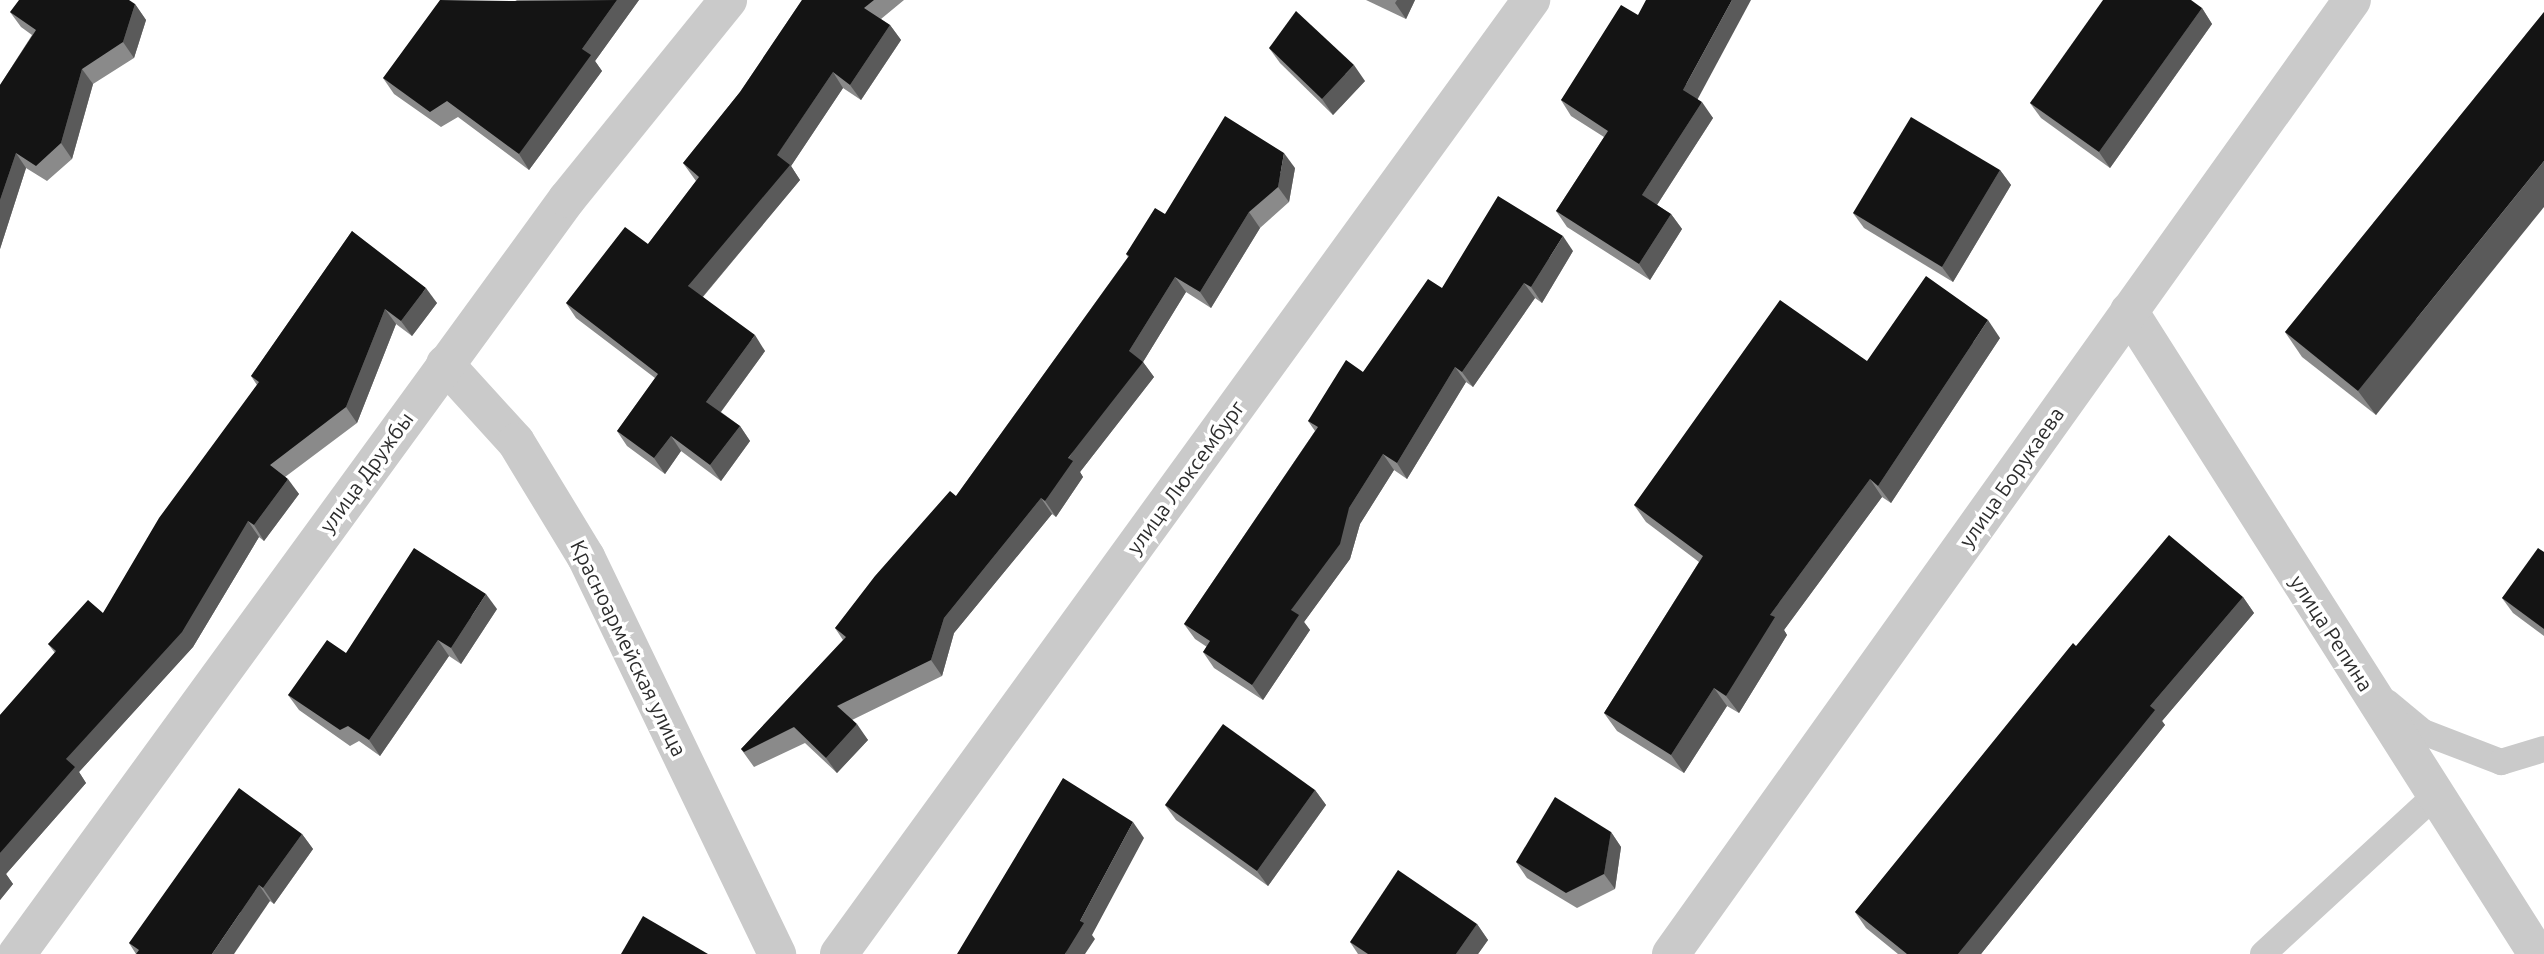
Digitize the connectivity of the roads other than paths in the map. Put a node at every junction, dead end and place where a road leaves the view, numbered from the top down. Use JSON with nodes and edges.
{"nodes":[{"id":1,"x":729,"y":0,"type":"edge"},
{"id":2,"x":1531,"y":0,"type":"edge"},
{"id":3,"x":2351,"y":0,"type":"edge"},
{"id":4,"x":2129,"y":311,"type":"junction"},
{"id":5,"x":444,"y":364,"type":"junction"},
{"id":6,"x":2367,"y":686,"type":"junction"},
{"id":7,"x":2544,"y":750,"type":"edge"},
{"id":8,"x":2436,"y":795,"type":"junction"},
{"id":9,"x":17,"y":954,"type":"edge"},
{"id":10,"x":777,"y":954,"type":"edge"},
{"id":11,"x":839,"y":954,"type":"edge"},
{"id":12,"x":1671,"y":954,"type":"edge"},
{"id":13,"x":2263,"y":954,"type":"edge"},
{"id":14,"x":2538,"y":954,"type":"edge"}],
"edges":[{"from":1,"to":5,"type":"street","name":"улица Дружбы"},
{"from":2,"to":11,"type":"street","name":"улица Люксембург"},
{"from":3,"to":4,"type":"street","name":"улица Борукаева"},
{"from":4,"to":6,"type":"street","name":"улица Репина"},
{"from":4,"to":12,"type":"street","name":"улица Борукаева"},
{"from":5,"to":9,"type":"street","name":"улица Дружбы"},
{"from":5,"to":10,"type":"street","name":"Красноармейская улица"},
{"from":6,"to":7,"type":"lane"},
{"from":6,"to":8,"type":"street","name":"улица Репина"},
{"from":8,"to":13,"type":"lane"},
{"from":8,"to":14,"type":"street","name":"улица Репина"}]}
